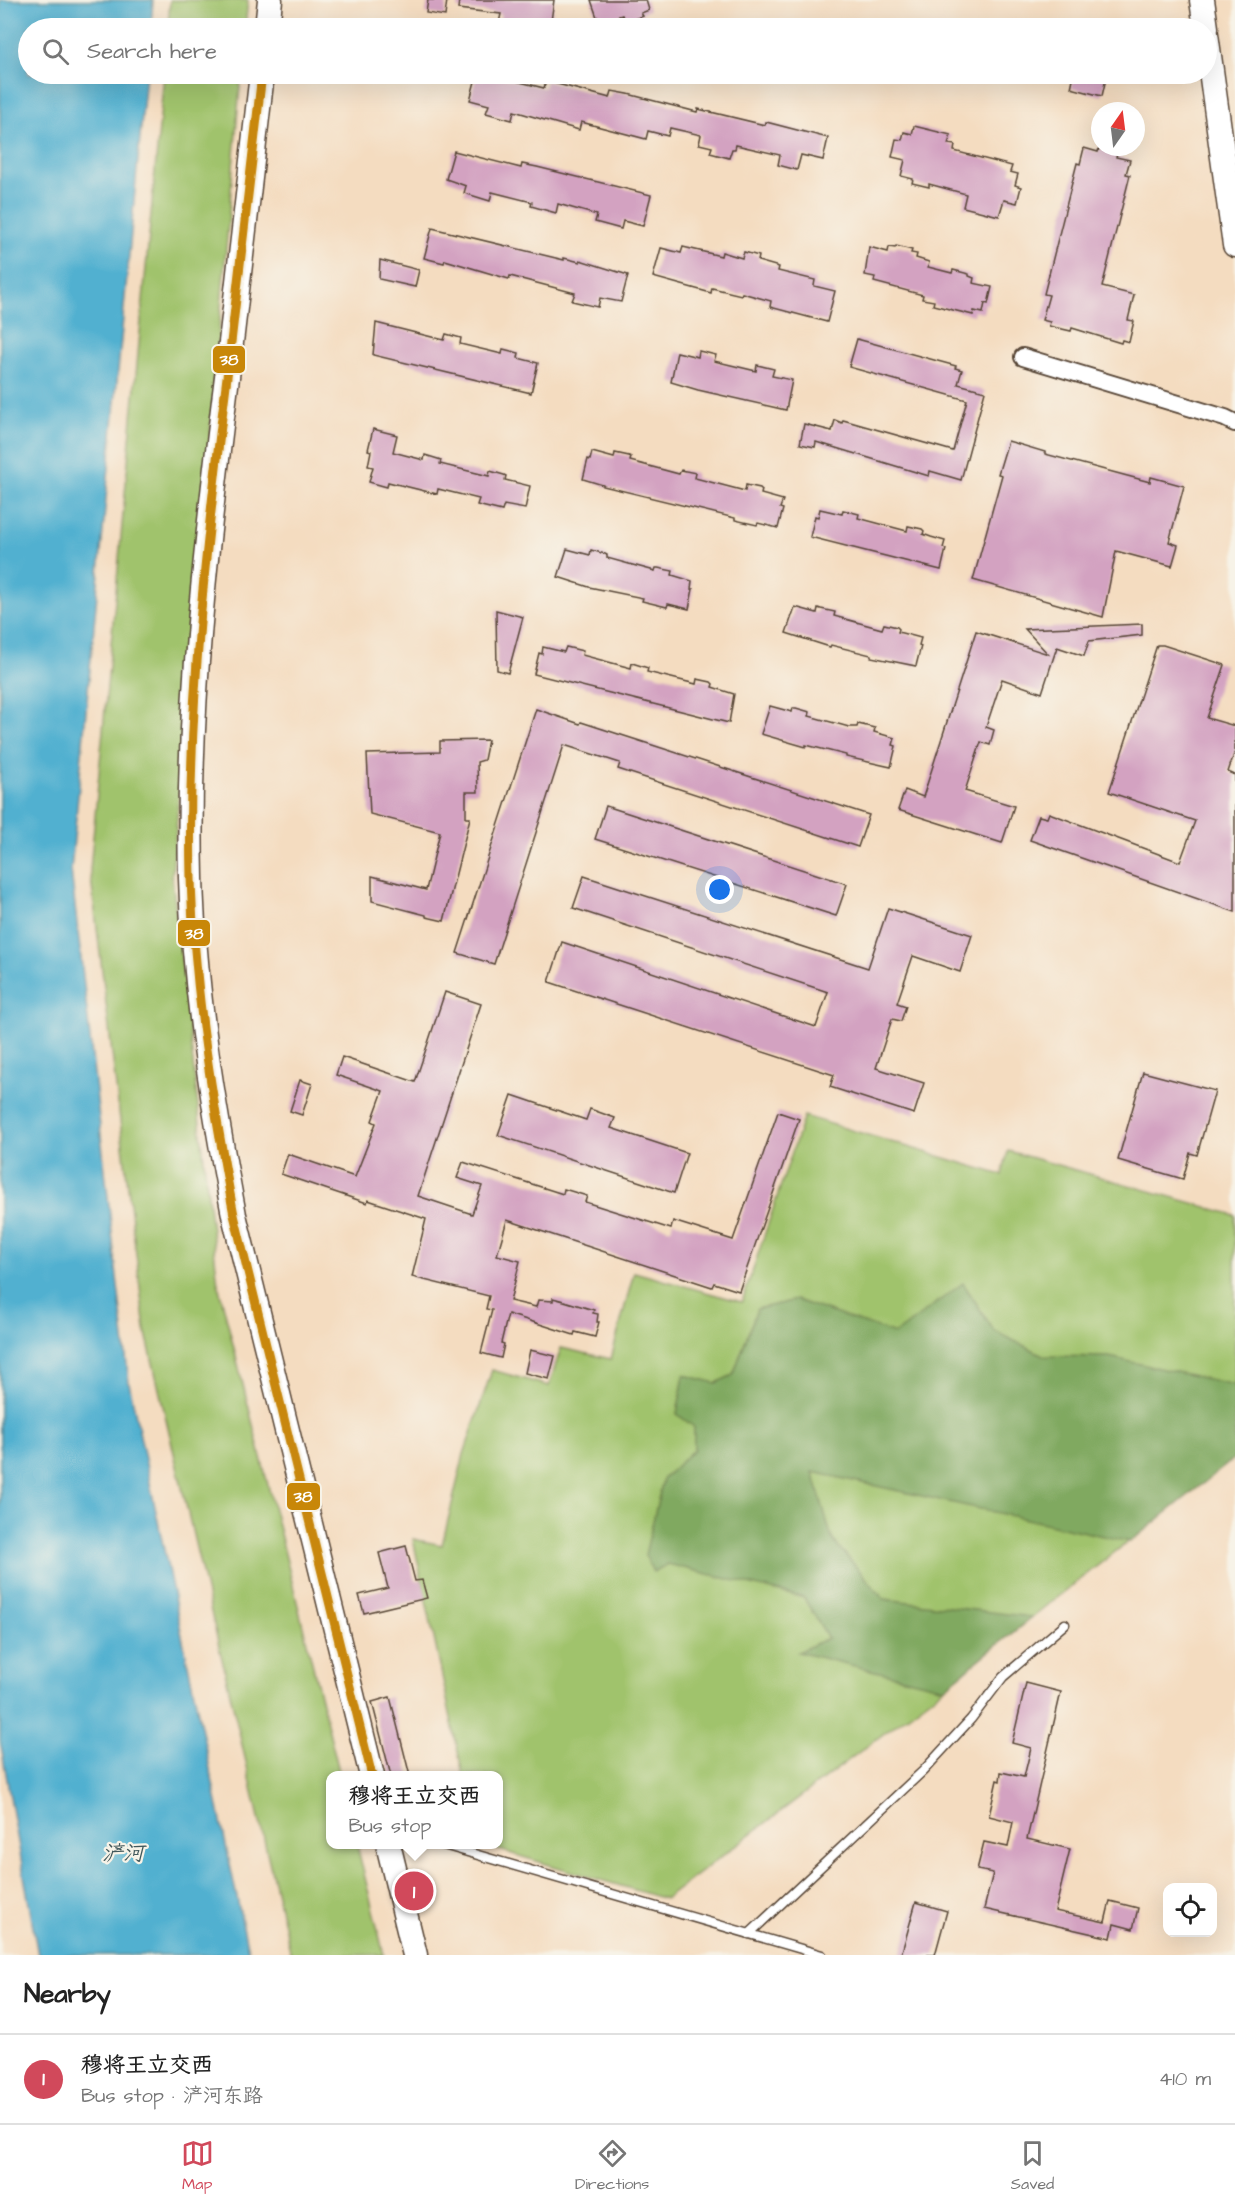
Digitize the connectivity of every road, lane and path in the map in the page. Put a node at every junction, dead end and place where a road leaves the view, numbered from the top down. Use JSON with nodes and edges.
{"nodes":[{"id":1,"x":270,"y":0,"type":"edge"},
{"id":2,"x":1202,"y":0,"type":"edge"},
{"id":3,"x":268,"y":18,"type":"edge"},
{"id":4,"x":1205,"y":18,"type":"edge"},
{"id":5,"x":261,"y":84,"type":"edge"},
{"id":6,"x":1213,"y":84,"type":"edge"},
{"id":7,"x":1235,"y":245,"type":"edge"},
{"id":8,"x":1023,"y":357,"type":"dead end"},
{"id":9,"x":1235,"y":423,"type":"edge"},
{"id":10,"x":1065,"y":1624,"type":"dead end"},
{"id":11,"x":371,"y":1771,"type":"edge"},
{"id":12,"x":389,"y":1849,"type":"edge"},
{"id":13,"x":454,"y":1849,"type":"edge"},
{"id":14,"x":749,"y":1934,"type":"junction"},
{"id":15,"x":415,"y":1955,"type":"edge"},
{"id":16,"x":822,"y":1955,"type":"edge"}],
"edges":[{"from":1,"to":3,"type":"street"},
{"from":2,"to":4,"type":"street"},
{"from":5,"to":11,"type":"street"},
{"from":6,"to":7,"type":"street"},
{"from":8,"to":9,"type":"street"},
{"from":10,"to":14,"type":"lane"},
{"from":12,"to":15,"type":"street"},
{"from":13,"to":14,"type":"lane"},
{"from":14,"to":16,"type":"lane"}]}
